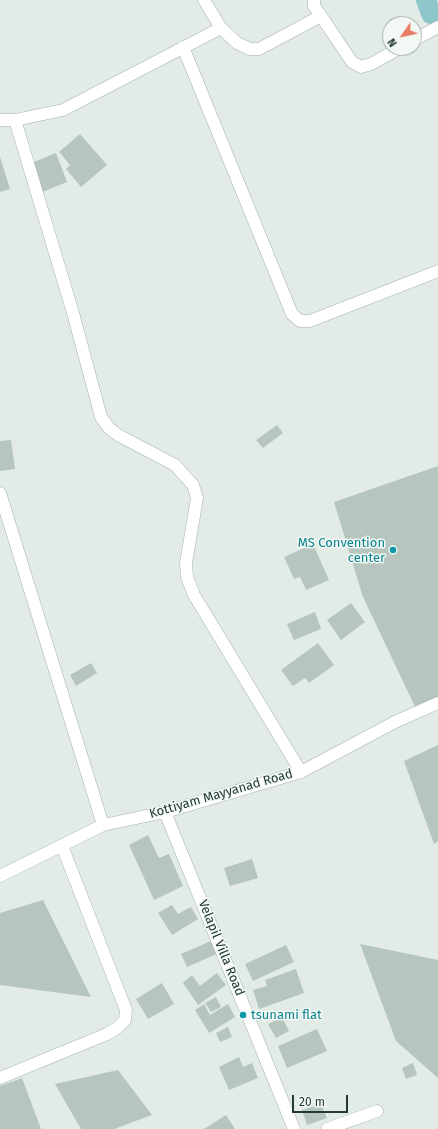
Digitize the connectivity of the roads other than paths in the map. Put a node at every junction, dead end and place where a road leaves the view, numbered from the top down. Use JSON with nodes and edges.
{"nodes":[{"id":1,"x":204,"y":0,"type":"edge"},
{"id":2,"x":314,"y":0,"type":"edge"},
{"id":3,"x":321,"y":16,"type":"junction"},
{"id":4,"x":438,"y":27,"type":"edge"},
{"id":5,"x":221,"y":28,"type":"junction"},
{"id":6,"x":422,"y":36,"type":"edge"},
{"id":7,"x":183,"y":47,"type":"junction"},
{"id":8,"x":386,"y":56,"type":"edge"},
{"id":9,"x":0,"y":120,"type":"edge"},
{"id":10,"x":15,"y":120,"type":"junction"},
{"id":11,"x":438,"y":271,"type":"edge"},
{"id":12,"x":0,"y":493,"type":"edge"},
{"id":13,"x":438,"y":703,"type":"edge"},
{"id":14,"x":301,"y":772,"type":"junction"},
{"id":15,"x":165,"y":812,"type":"junction"},
{"id":16,"x":103,"y":825,"type":"junction"},
{"id":17,"x":62,"y":846,"type":"junction"},
{"id":18,"x":0,"y":876,"type":"edge"},
{"id":19,"x":0,"y":1078,"type":"edge"},
{"id":20,"x":377,"y":1111,"type":"dead end"},
{"id":21,"x":294,"y":1129,"type":"edge"},
{"id":22,"x":327,"y":1129,"type":"edge"}],
"edges":[{"from":1,"to":5,"type":"street"},
{"from":2,"to":3,"type":"street"},
{"from":3,"to":5,"type":"street"},
{"from":3,"to":8,"type":"street"},
{"from":4,"to":6,"type":"street"},
{"from":5,"to":7,"type":"street"},
{"from":7,"to":10,"type":"street"},
{"from":7,"to":11,"type":"street"},
{"from":9,"to":10,"type":"street"},
{"from":10,"to":14,"type":"street"},
{"from":12,"to":16,"type":"street"},
{"from":13,"to":14,"type":"street","name":"Kottiyam Mayyanad Road"},
{"from":14,"to":15,"type":"street","name":"Kottiyam Mayyanad Road"},
{"from":15,"to":16,"type":"street","name":"Kottiyam Mayyanad Road"},
{"from":15,"to":21,"type":"street","name":"Velapil Villa Road"},
{"from":16,"to":17,"type":"street","name":"Kottiyam Mayyanad Road"},
{"from":17,"to":18,"type":"street","name":"Kottiyam Mayyanad Road"},
{"from":17,"to":19,"type":"street"},
{"from":20,"to":22,"type":"street"}]}
